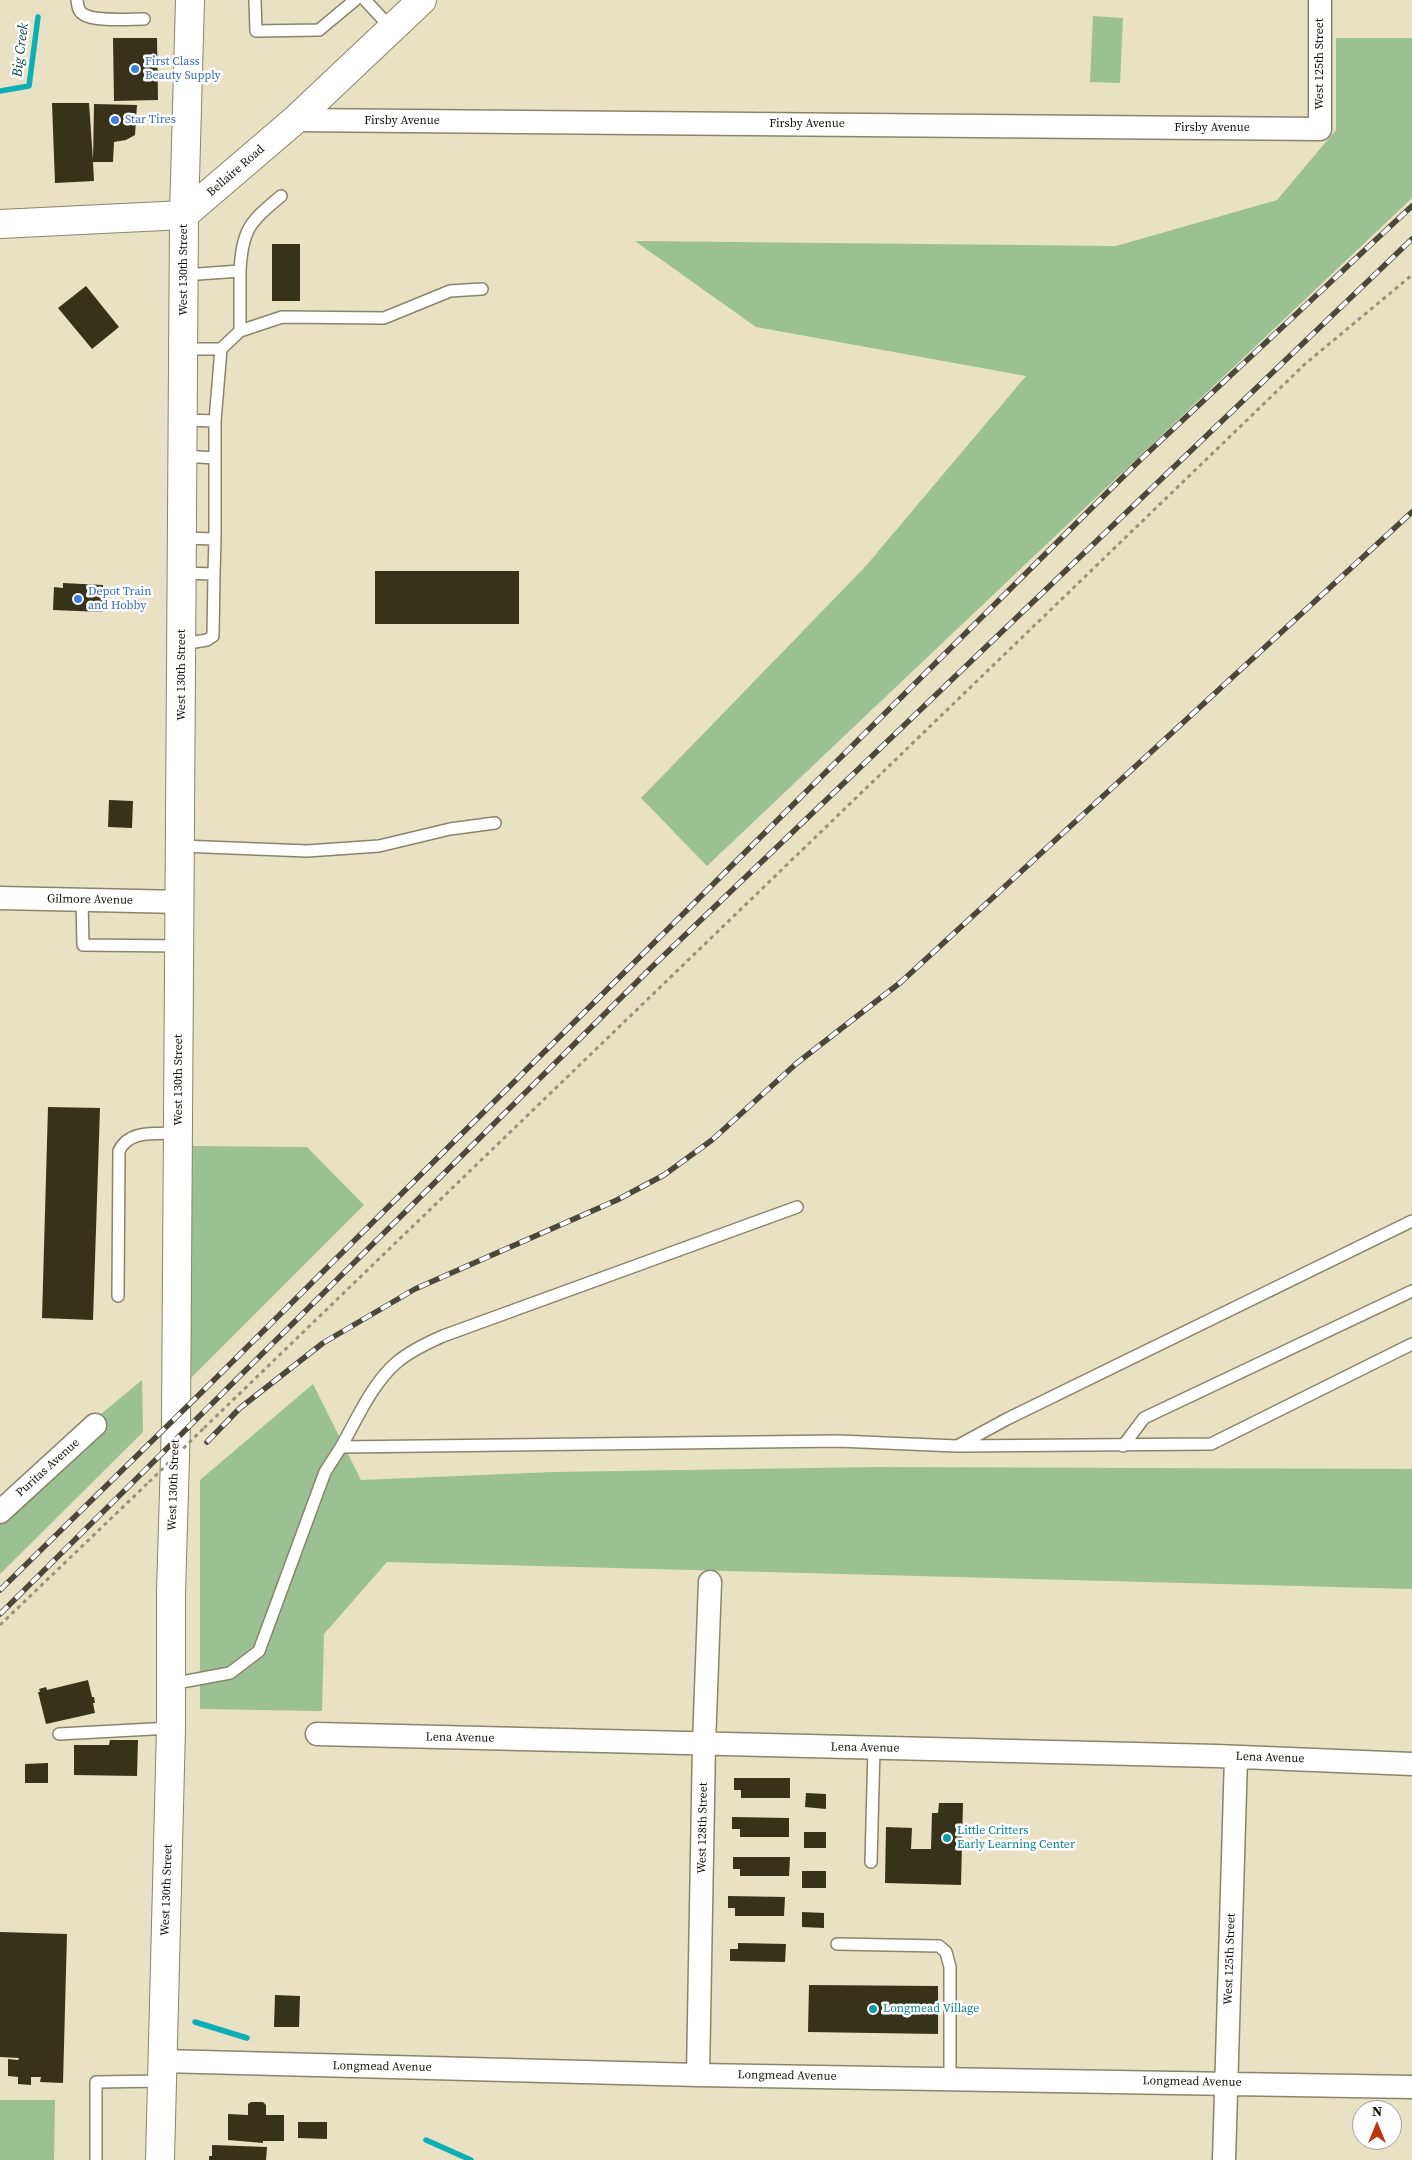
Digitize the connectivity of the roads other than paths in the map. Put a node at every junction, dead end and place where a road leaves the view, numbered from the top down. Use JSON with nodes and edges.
{"nodes":[{"id":1,"x":77,"y":0,"type":"edge"},
{"id":2,"x":190,"y":0,"type":"edge"},
{"id":3,"x":255,"y":0,"type":"edge"},
{"id":4,"x":355,"y":0,"type":"edge"},
{"id":5,"x":365,"y":0,"type":"edge"},
{"id":6,"x":422,"y":0,"type":"edge"},
{"id":7,"x":1320,"y":0,"type":"edge"},
{"id":8,"x":144,"y":19,"type":"dead end"},
{"id":9,"x":392,"y":28,"type":"junction"},
{"id":10,"x":295,"y":120,"type":"junction"},
{"id":11,"x":1320,"y":129,"type":"joint"},
{"id":12,"x":281,"y":196,"type":"dead end"},
{"id":13,"x":184,"y":215,"type":"junction"},
{"id":14,"x":0,"y":224,"type":"edge"},
{"id":15,"x":240,"y":271,"type":"junction"},
{"id":16,"x":184,"y":275,"type":"junction"},
{"id":17,"x":482,"y":289,"type":"dead end"},
{"id":18,"x":240,"y":331,"type":"junction"},
{"id":19,"x":184,"y":349,"type":"junction"},
{"id":20,"x":221,"y":349,"type":"junction"},
{"id":21,"x":183,"y":420,"type":"junction"},
{"id":22,"x":215,"y":421,"type":"junction"},
{"id":23,"x":183,"y":456,"type":"junction"},
{"id":24,"x":215,"y":458,"type":"junction"},
{"id":25,"x":183,"y":538,"type":"junction"},
{"id":26,"x":215,"y":539,"type":"junction"},
{"id":27,"x":182,"y":573,"type":"junction"},
{"id":28,"x":214,"y":574,"type":"junction"},
{"id":29,"x":182,"y":644,"type":"junction"},
{"id":30,"x":495,"y":823,"type":"dead end"},
{"id":31,"x":181,"y":846,"type":"junction"},
{"id":32,"x":0,"y":898,"type":"edge"},
{"id":33,"x":82,"y":900,"type":"junction"},
{"id":34,"x":181,"y":902,"type":"junction"},
{"id":35,"x":180,"y":946,"type":"junction"},
{"id":36,"x":178,"y":1133,"type":"junction"},
{"id":37,"x":798,"y":1207,"type":"dead end"},
{"id":38,"x":1412,"y":1221,"type":"edge"},
{"id":39,"x":1412,"y":1291,"type":"edge"},
{"id":40,"x":118,"y":1296,"type":"dead end"},
{"id":41,"x":1412,"y":1344,"type":"edge"},
{"id":42,"x":95,"y":1425,"type":"dead end"},
{"id":43,"x":957,"y":1446,"type":"junction"},
{"id":44,"x":1124,"y":1446,"type":"junction"},
{"id":45,"x":341,"y":1447,"type":"junction"},
{"id":46,"x":0,"y":1512,"type":"edge"},
{"id":47,"x":710,"y":1582,"type":"dead end"},
{"id":48,"x":171,"y":1684,"type":"junction"},
{"id":49,"x":172,"y":1728,"type":"junction"},
{"id":50,"x":59,"y":1734,"type":"dead end"},
{"id":51,"x":317,"y":1734,"type":"dead end"},
{"id":52,"x":704,"y":1744,"type":"junction"},
{"id":53,"x":874,"y":1748,"type":"junction"},
{"id":54,"x":1236,"y":1757,"type":"junction"},
{"id":55,"x":1412,"y":1764,"type":"edge"},
{"id":56,"x":871,"y":1862,"type":"dead end"},
{"id":57,"x":837,"y":1944,"type":"dead end"},
{"id":58,"x":162,"y":2071,"type":"junction"},
{"id":59,"x":698,"y":2075,"type":"junction"},
{"id":60,"x":950,"y":2078,"type":"junction"},
{"id":61,"x":1227,"y":2083,"type":"junction"},
{"id":62,"x":1412,"y":2087,"type":"edge"},
{"id":63,"x":96,"y":2160,"type":"edge"},
{"id":64,"x":160,"y":2160,"type":"edge"},
{"id":65,"x":1224,"y":2160,"type":"edge"}],
"edges":[{"from":1,"to":8,"type":"lane"},
{"from":2,"to":13,"type":"main road","name":"West 130th Street"},
{"from":3,"to":4,"type":"lane"},
{"from":5,"to":9,"type":"lane"},
{"from":6,"to":9,"type":"main road","name":"Bellaire Road"},
{"from":7,"to":11,"type":"street","name":"West 125th Street"},
{"from":9,"to":10,"type":"main road","name":"Bellaire Road"},
{"from":10,"to":11,"type":"street","name":"Firsby Avenue"},
{"from":10,"to":13,"type":"main road","name":"Bellaire Road"},
{"from":12,"to":15,"type":"lane"},
{"from":13,"to":14,"type":"main road"},
{"from":13,"to":16,"type":"main road","name":"West 130th Street"},
{"from":15,"to":16,"type":"lane"},
{"from":15,"to":18,"type":"lane"},
{"from":16,"to":19,"type":"main road","name":"West 130th Street"},
{"from":17,"to":18,"type":"lane"},
{"from":18,"to":20,"type":"lane"},
{"from":19,"to":20,"type":"lane"},
{"from":19,"to":21,"type":"main road","name":"West 130th Street"},
{"from":20,"to":22,"type":"lane"},
{"from":21,"to":22,"type":"lane"},
{"from":21,"to":23,"type":"main road","name":"West 130th Street"},
{"from":22,"to":24,"type":"lane"},
{"from":23,"to":24,"type":"lane"},
{"from":23,"to":25,"type":"main road","name":"West 130th Street"},
{"from":24,"to":26,"type":"lane"},
{"from":25,"to":26,"type":"lane"},
{"from":25,"to":27,"type":"main road","name":"West 130th Street"},
{"from":26,"to":28,"type":"lane"},
{"from":27,"to":28,"type":"lane"},
{"from":27,"to":29,"type":"main road","name":"West 130th Street"},
{"from":28,"to":29,"type":"lane"},
{"from":29,"to":31,"type":"main road","name":"West 130th Street"},
{"from":30,"to":31,"type":"lane"},
{"from":31,"to":34,"type":"main road","name":"West 130th Street"},
{"from":32,"to":33,"type":"street","name":"Gilmore Avenue"},
{"from":33,"to":34,"type":"street","name":"Gilmore Avenue"},
{"from":33,"to":35,"type":"lane"},
{"from":34,"to":35,"type":"main road","name":"West 130th Street"},
{"from":35,"to":36,"type":"main road","name":"West 130th Street"},
{"from":36,"to":40,"type":"lane"},
{"from":36,"to":48,"type":"main road","name":"West 130th Street"},
{"from":37,"to":45,"type":"lane"},
{"from":38,"to":43,"type":"lane"},
{"from":39,"to":44,"type":"lane"},
{"from":41,"to":44,"type":"lane"},
{"from":42,"to":46,"type":"street","name":"Puritas Avenue"},
{"from":43,"to":44,"type":"lane"},
{"from":43,"to":45,"type":"lane"},
{"from":45,"to":48,"type":"lane"},
{"from":47,"to":52,"type":"street","name":"West 128th Street"},
{"from":48,"to":49,"type":"main road","name":"West 130th Street"},
{"from":49,"to":50,"type":"lane"},
{"from":49,"to":58,"type":"main road","name":"West 130th Street"},
{"from":51,"to":52,"type":"street","name":"Lena Avenue"},
{"from":52,"to":53,"type":"street","name":"Lena Avenue"},
{"from":52,"to":59,"type":"street","name":"West 128th Street"},
{"from":53,"to":54,"type":"street","name":"Lena Avenue"},
{"from":53,"to":56,"type":"lane"},
{"from":54,"to":55,"type":"street","name":"Lena Avenue"},
{"from":54,"to":61,"type":"street","name":"West 125th Street"},
{"from":57,"to":60,"type":"lane"},
{"from":58,"to":59,"type":"street","name":"Longmead Avenue"},
{"from":58,"to":63,"type":"lane"},
{"from":58,"to":64,"type":"main road","name":"West 130th Street"},
{"from":59,"to":60,"type":"street","name":"Longmead Avenue"},
{"from":60,"to":61,"type":"street","name":"Longmead Avenue"},
{"from":61,"to":62,"type":"street","name":"Longmead Avenue"},
{"from":61,"to":65,"type":"street","name":"West 125th Street"}]}
